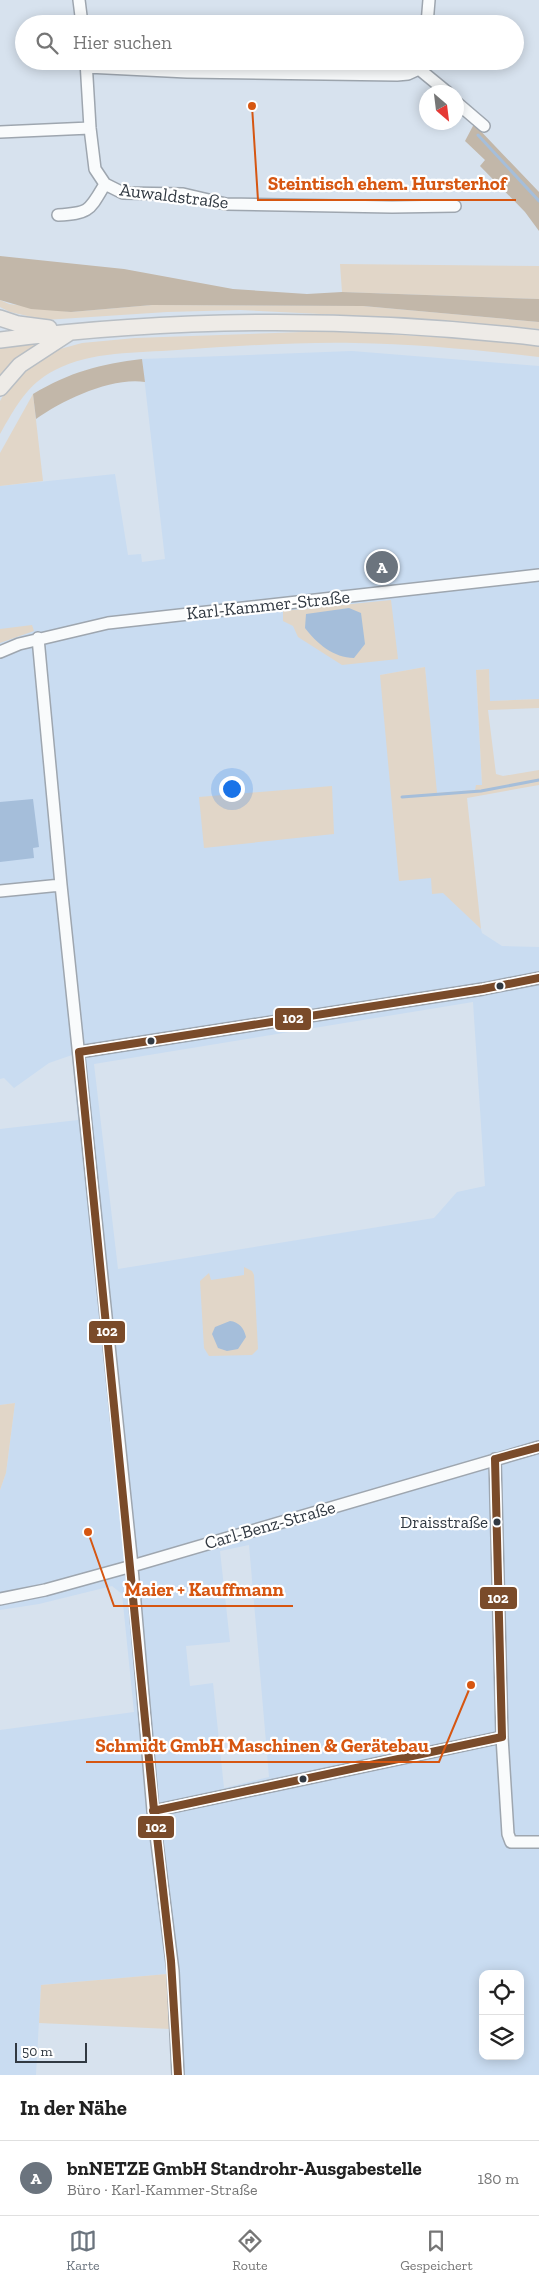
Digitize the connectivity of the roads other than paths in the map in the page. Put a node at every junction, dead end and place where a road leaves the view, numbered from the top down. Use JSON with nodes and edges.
{"nodes":[{"id":1,"x":79,"y":0,"type":"edge"},
{"id":2,"x":429,"y":0,"type":"edge"},
{"id":3,"x":81,"y":15,"type":"edge"},
{"id":4,"x":428,"y":15,"type":"edge"},
{"id":5,"x":87,"y":70,"type":"edge"},
{"id":6,"x":163,"y":70,"type":"edge"},
{"id":7,"x":414,"y":70,"type":"edge"},
{"id":8,"x":426,"y":70,"type":"edge"},
{"id":9,"x":440,"y":85,"type":"edge"},
{"id":10,"x":464,"y":109,"type":"edge"},
{"id":11,"x":484,"y":126,"type":"dead end"},
{"id":12,"x":90,"y":128,"type":"junction"},
{"id":13,"x":0,"y":132,"type":"edge"},
{"id":14,"x":105,"y":184,"type":"junction"},
{"id":15,"x":455,"y":206,"type":"dead end"},
{"id":16,"x":58,"y":215,"type":"dead end"},
{"id":17,"x":0,"y":318,"type":"edge"},
{"id":18,"x":73,"y":330,"type":"junction"},
{"id":19,"x":539,"y":338,"type":"edge"},
{"id":20,"x":0,"y":340,"type":"edge"},
{"id":21,"x":0,"y":388,"type":"edge"},
{"id":22,"x":539,"y":575,"type":"edge"},
{"id":23,"x":38,"y":638,"type":"junction"},
{"id":24,"x":0,"y":652,"type":"edge"},
{"id":25,"x":61,"y":885,"type":"junction"},
{"id":26,"x":0,"y":891,"type":"edge"},
{"id":27,"x":539,"y":978,"type":"edge"},
{"id":28,"x":79,"y":1052,"type":"junction"},
{"id":29,"x":539,"y":1448,"type":"edge"},
{"id":30,"x":494,"y":1459,"type":"junction"},
{"id":31,"x":132,"y":1566,"type":"junction"},
{"id":32,"x":0,"y":1599,"type":"edge"},
{"id":33,"x":502,"y":1737,"type":"junction"},
{"id":34,"x":153,"y":1810,"type":"junction"},
{"id":35,"x":539,"y":1842,"type":"edge"},
{"id":36,"x":178,"y":2075,"type":"edge"}],
"edges":[{"from":1,"to":3,"type":"street"},
{"from":2,"to":4,"type":"street"},
{"from":5,"to":12,"type":"street","name":"Auwaldstraße"},
{"from":6,"to":7,"type":"street"},
{"from":8,"to":9,"type":"street"},
{"from":10,"to":11,"type":"street"},
{"from":12,"to":13,"type":"street"},
{"from":12,"to":14,"type":"street","name":"Auwaldstraße"},
{"from":14,"to":15,"type":"street","name":"Auwaldstraße"},
{"from":14,"to":16,"type":"street","name":"Auwaldstraße"},
{"from":17,"to":18,"type":"main road"},
{"from":18,"to":19,"type":"main road"},
{"from":18,"to":20,"type":"main road"},
{"from":18,"to":21,"type":"main road"},
{"from":22,"to":23,"type":"street","name":"Karl-Kammer-Straße"},
{"from":23,"to":24,"type":"street","name":"Karl-Kammer-Straße"},
{"from":23,"to":25,"type":"street"},
{"from":25,"to":26,"type":"street"},
{"from":25,"to":28,"type":"street"},
{"from":27,"to":28,"type":"street"},
{"from":28,"to":31,"type":"street"},
{"from":29,"to":30,"type":"street","name":"Carl-Benz-Straße"},
{"from":30,"to":31,"type":"street","name":"Carl-Benz-Straße"},
{"from":30,"to":33,"type":"street"},
{"from":31,"to":32,"type":"street","name":"Carl-Benz-Straße"},
{"from":31,"to":34,"type":"street"},
{"from":33,"to":34,"type":"street"},
{"from":33,"to":35,"type":"street"},
{"from":34,"to":36,"type":"street"}]}
